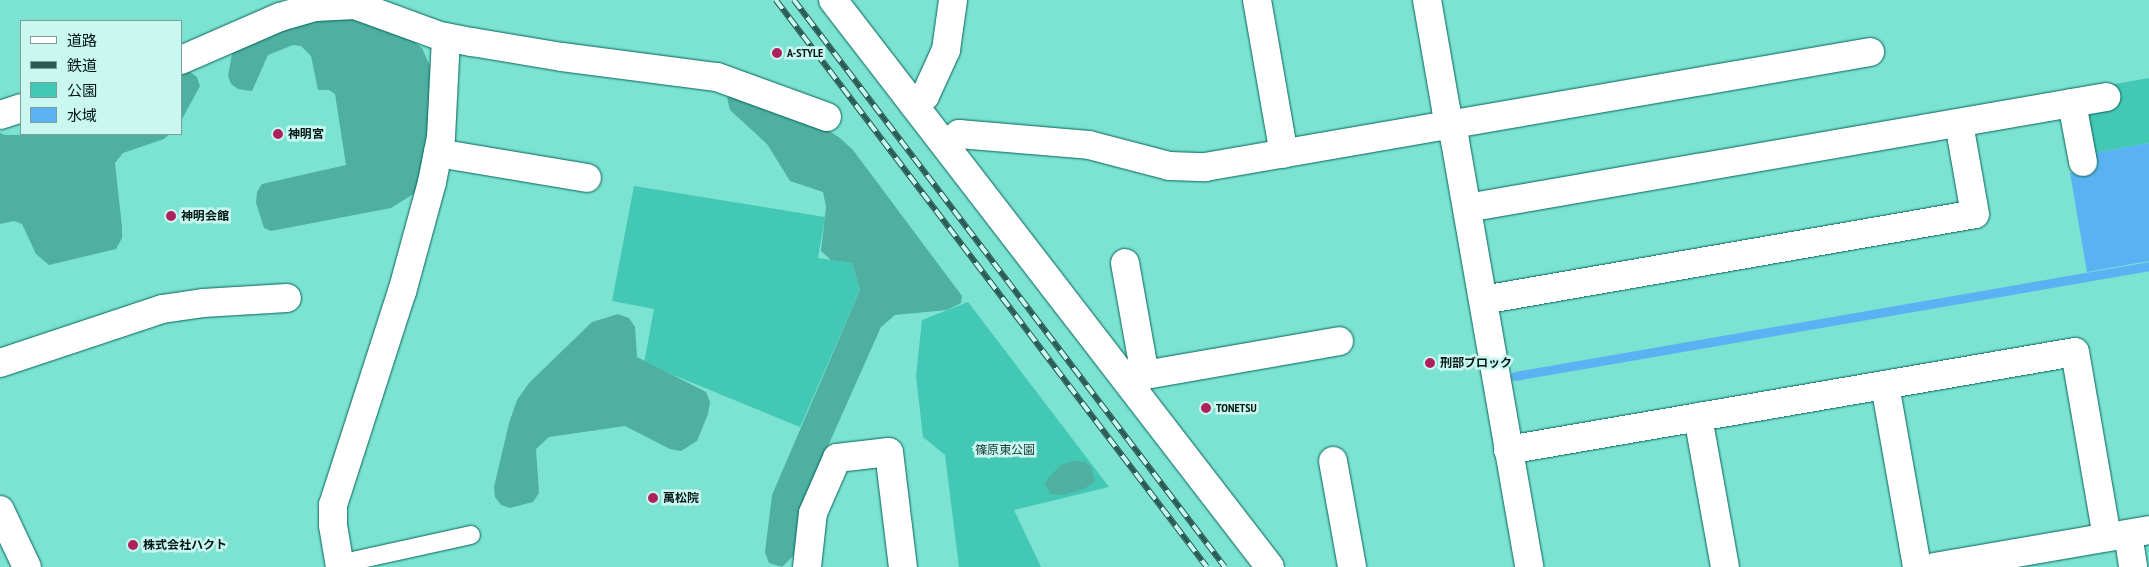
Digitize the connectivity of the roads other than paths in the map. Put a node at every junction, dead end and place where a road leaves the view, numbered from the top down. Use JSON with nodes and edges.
{"nodes":[{"id":1,"x":833,"y":0,"type":"edge"},
{"id":2,"x":953,"y":0,"type":"edge"},
{"id":3,"x":1257,"y":0,"type":"edge"},
{"id":4,"x":1427,"y":0,"type":"edge"},
{"id":5,"x":350,"y":2,"type":"edge"},
{"id":6,"x":446,"y":37,"type":"junction"},
{"id":7,"x":1870,"y":52,"type":"dead end"},
{"id":8,"x":182,"y":60,"type":"edge"},
{"id":9,"x":2106,"y":98,"type":"dead end"},
{"id":10,"x":2072,"y":103,"type":"junction"},
{"id":11,"x":914,"y":105,"type":"junction"},
{"id":12,"x":20,"y":108,"type":"edge"},
{"id":13,"x":0,"y":115,"type":"edge"},
{"id":14,"x":828,"y":117,"type":"dead end"},
{"id":15,"x":1959,"y":123,"type":"junction"},
{"id":16,"x":1450,"y":125,"type":"junction"},
{"id":17,"x":945,"y":145,"type":"junction"},
{"id":18,"x":438,"y":153,"type":"junction"},
{"id":19,"x":1284,"y":154,"type":"junction"},
{"id":20,"x":2083,"y":162,"type":"dead end"},
{"id":21,"x":588,"y":178,"type":"dead end"},
{"id":22,"x":1466,"y":208,"type":"junction"},
{"id":23,"x":1125,"y":263,"type":"dead end"},
{"id":24,"x":287,"y":298,"type":"dead end"},
{"id":25,"x":1483,"y":300,"type":"junction"},
{"id":26,"x":1339,"y":341,"type":"dead end"},
{"id":27,"x":0,"y":363,"type":"edge"},
{"id":28,"x":1138,"y":380,"type":"junction"},
{"id":29,"x":1885,"y":385,"type":"junction"},
{"id":30,"x":1698,"y":417,"type":"junction"},
{"id":31,"x":1508,"y":450,"type":"junction"},
{"id":32,"x":1333,"y":461,"type":"dead end"},
{"id":33,"x":0,"y":510,"type":"edge"},
{"id":34,"x":2128,"y":534,"type":"edge"},
{"id":35,"x":471,"y":535,"type":"dead end"},
{"id":36,"x":335,"y":566,"type":"edge"},
{"id":37,"x":28,"y":567,"type":"edge"},
{"id":38,"x":807,"y":567,"type":"edge"},
{"id":39,"x":903,"y":567,"type":"edge"},
{"id":40,"x":1270,"y":567,"type":"edge"},
{"id":41,"x":1352,"y":567,"type":"edge"},
{"id":42,"x":1529,"y":567,"type":"edge"},
{"id":43,"x":1725,"y":567,"type":"edge"},
{"id":44,"x":1917,"y":567,"type":"edge"},
{"id":45,"x":1936,"y":567,"type":"edge"},
{"id":46,"x":2133,"y":567,"type":"edge"}],
"edges":[{"from":1,"to":11,"type":"street"},
{"from":2,"to":11,"type":"street"},
{"from":3,"to":19,"type":"street"},
{"from":4,"to":16,"type":"street"},
{"from":5,"to":6,"type":"street"},
{"from":5,"to":8,"type":"street"},
{"from":6,"to":14,"type":"street"},
{"from":6,"to":18,"type":"street"},
{"from":7,"to":16,"type":"street"},
{"from":9,"to":10,"type":"street"},
{"from":10,"to":15,"type":"street"},
{"from":10,"to":20,"type":"street"},
{"from":11,"to":17,"type":"street"},
{"from":12,"to":13,"type":"street"},
{"from":15,"to":22,"type":"street"},
{"from":15,"to":25,"type":"street"},
{"from":16,"to":19,"type":"street"},
{"from":16,"to":22,"type":"street"},
{"from":17,"to":19,"type":"street"},
{"from":17,"to":28,"type":"street"},
{"from":18,"to":21,"type":"street"},
{"from":18,"to":36,"type":"street"},
{"from":22,"to":25,"type":"street"},
{"from":23,"to":28,"type":"street"},
{"from":24,"to":27,"type":"street"},
{"from":25,"to":31,"type":"street"},
{"from":26,"to":28,"type":"street"},
{"from":28,"to":40,"type":"street"},
{"from":29,"to":30,"type":"street"},
{"from":29,"to":34,"type":"street"},
{"from":29,"to":44,"type":"street"},
{"from":30,"to":31,"type":"street"},
{"from":30,"to":43,"type":"street"},
{"from":31,"to":42,"type":"street"},
{"from":32,"to":41,"type":"street"},
{"from":33,"to":37,"type":"street"},
{"from":34,"to":45,"type":"street"},
{"from":34,"to":46,"type":"street"},
{"from":35,"to":36,"type":"lane"},
{"from":38,"to":39,"type":"street"}]}
